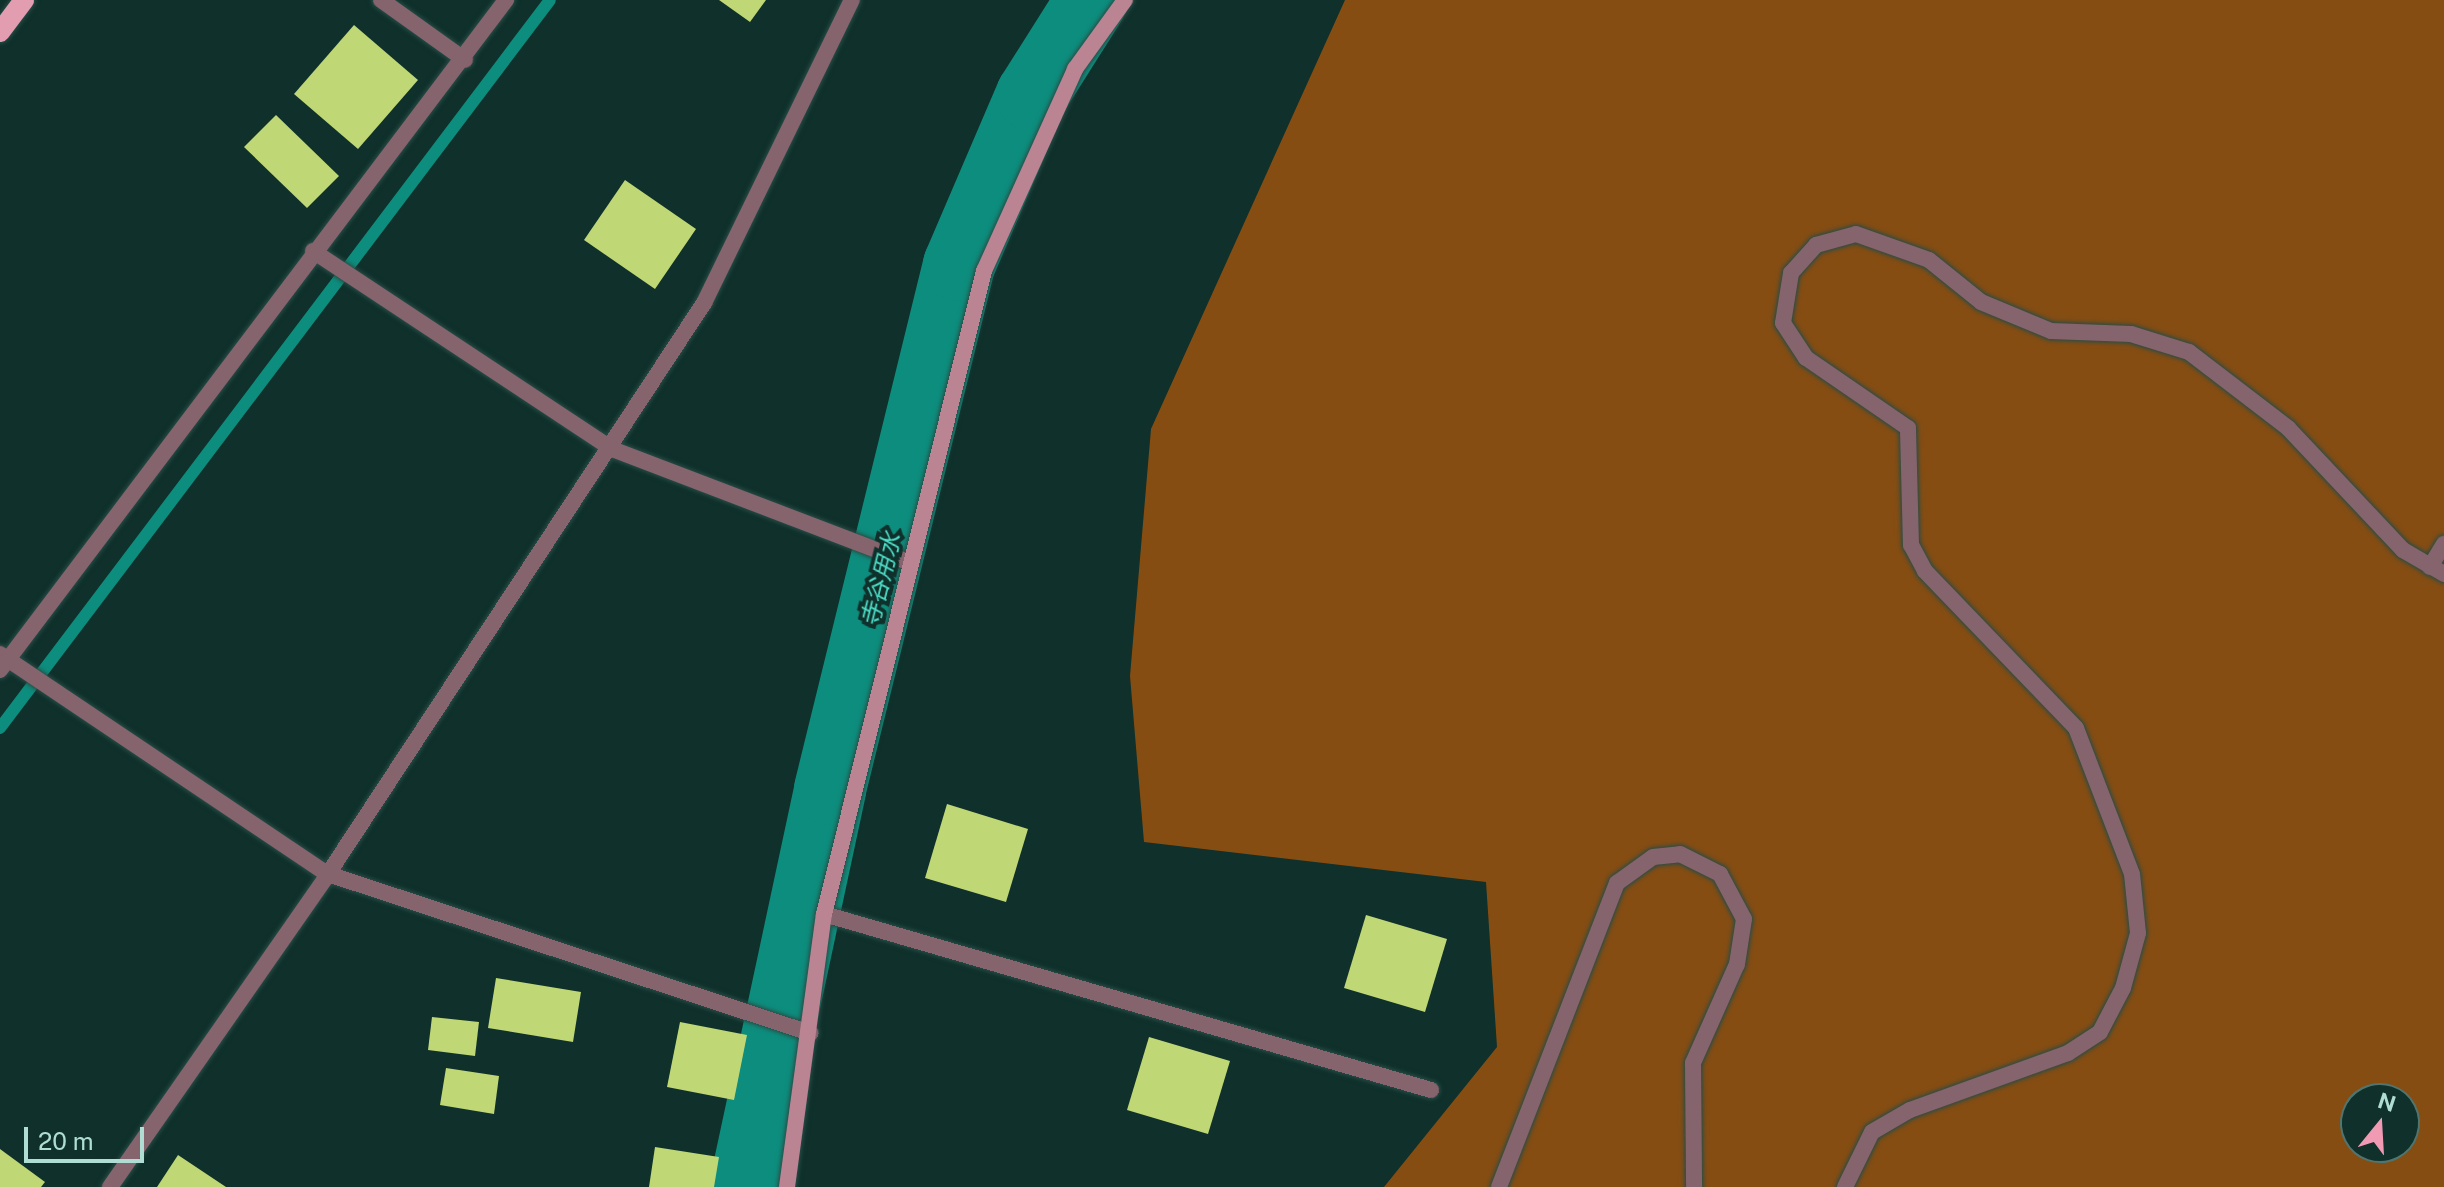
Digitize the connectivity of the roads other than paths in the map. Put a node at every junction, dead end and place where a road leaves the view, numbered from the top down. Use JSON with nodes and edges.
{"nodes":[{"id":1,"x":24,"y":0,"type":"edge"},
{"id":2,"x":381,"y":0,"type":"edge"},
{"id":3,"x":506,"y":0,"type":"edge"},
{"id":4,"x":852,"y":0,"type":"edge"},
{"id":5,"x":1125,"y":0,"type":"edge"},
{"id":6,"x":0,"y":32,"type":"edge"},
{"id":7,"x":465,"y":60,"type":"junction"},
{"id":8,"x":313,"y":251,"type":"junction"},
{"id":9,"x":612,"y":449,"type":"junction"},
{"id":10,"x":2444,"y":544,"type":"edge"},
{"id":11,"x":911,"y":563,"type":"junction"},
{"id":12,"x":2437,"y":571,"type":"edge"},
{"id":13,"x":3,"y":661,"type":"edge"},
{"id":14,"x":328,"y":874,"type":"junction"},
{"id":15,"x":824,"y":914,"type":"junction"},
{"id":16,"x":810,"y":1033,"type":"junction"},
{"id":17,"x":1431,"y":1090,"type":"dead end"},
{"id":18,"x":110,"y":1187,"type":"edge"},
{"id":19,"x":787,"y":1187,"type":"edge"},
{"id":20,"x":1499,"y":1187,"type":"edge"},
{"id":21,"x":1694,"y":1187,"type":"edge"},
{"id":22,"x":1845,"y":1187,"type":"edge"}],
"edges":[{"from":1,"to":6,"type":"main road"},
{"from":2,"to":7,"type":"street"},
{"from":3,"to":7,"type":"street"},
{"from":4,"to":9,"type":"street"},
{"from":5,"to":11,"type":"street"},
{"from":7,"to":8,"type":"street"},
{"from":8,"to":9,"type":"street"},
{"from":8,"to":13,"type":"street"},
{"from":9,"to":11,"type":"street"},
{"from":9,"to":14,"type":"street"},
{"from":10,"to":12,"type":"street"},
{"from":11,"to":15,"type":"street"},
{"from":12,"to":22,"type":"street"},
{"from":13,"to":14,"type":"street"},
{"from":14,"to":16,"type":"street"},
{"from":14,"to":18,"type":"street"},
{"from":15,"to":16,"type":"street"},
{"from":15,"to":17,"type":"street"},
{"from":16,"to":19,"type":"street"},
{"from":20,"to":21,"type":"street"}]}
